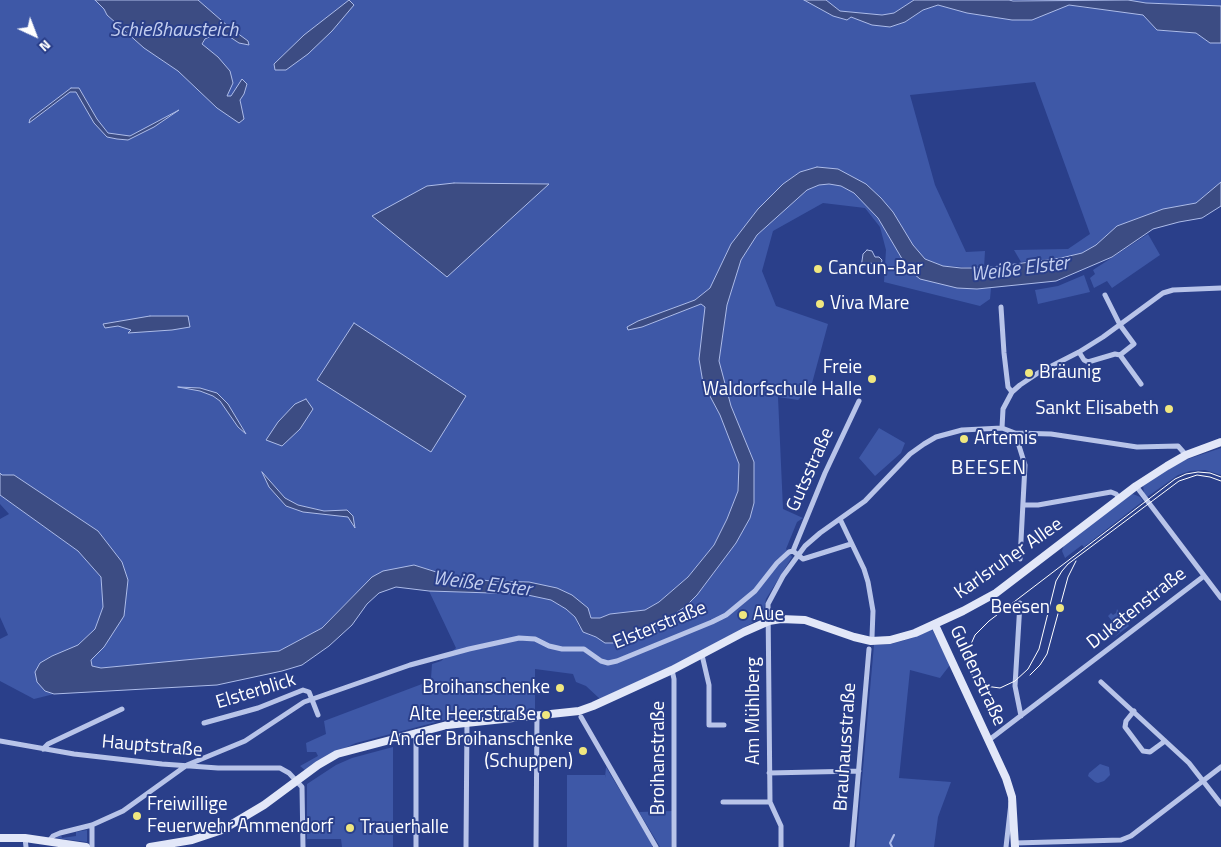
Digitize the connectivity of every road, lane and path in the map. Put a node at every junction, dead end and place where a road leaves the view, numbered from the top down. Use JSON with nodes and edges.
{"nodes":[{"id":1,"x":1221,"y":288,"type":"edge"},
{"id":2,"x":1105,"y":295,"type":"dead end"},
{"id":3,"x":1002,"y":307,"type":"dead end"},
{"id":4,"x":1120,"y":325,"type":"junction"},
{"id":5,"x":1079,"y":352,"type":"junction"},
{"id":6,"x":1120,"y":355,"type":"junction"},
{"id":7,"x":1141,"y":384,"type":"dead end"},
{"id":8,"x":1012,"y":392,"type":"junction"},
{"id":9,"x":859,"y":401,"type":"dead end"},
{"id":10,"x":1002,"y":428,"type":"junction"},
{"id":11,"x":1015,"y":433,"type":"junction"},
{"id":12,"x":1221,"y":442,"type":"edge"},
{"id":13,"x":1186,"y":455,"type":"junction"},
{"id":14,"x":1136,"y":486,"type":"junction"},
{"id":15,"x":1120,"y":499,"type":"junction"},
{"id":16,"x":1024,"y":505,"type":"junction"},
{"id":17,"x":840,"y":519,"type":"junction"},
{"id":18,"x":851,"y":544,"type":"junction"},
{"id":19,"x":795,"y":554,"type":"junction"},
{"id":20,"x":1020,"y":559,"type":"dead end"},
{"id":21,"x":1204,"y":576,"type":"junction"},
{"id":22,"x":1221,"y":598,"type":"edge"},
{"id":23,"x":1020,"y":603,"type":"dead end"},
{"id":24,"x":769,"y":621,"type":"junction"},
{"id":25,"x":935,"y":625,"type":"junction"},
{"id":26,"x":872,"y":637,"type":"dead end"},
{"id":27,"x":869,"y":649,"type":"dead end"},
{"id":28,"x":702,"y":655,"type":"junction"},
{"id":29,"x":1088,"y":666,"type":"joint"},
{"id":30,"x":672,"y":670,"type":"junction"},
{"id":31,"x":1101,"y":682,"type":"dead end"},
{"id":32,"x":311,"y":699,"type":"junction"},
{"id":33,"x":122,"y":709,"type":"dead end"},
{"id":34,"x":1134,"y":711,"type":"junction"},
{"id":35,"x":318,"y":715,"type":"dead end"},
{"id":36,"x":537,"y":716,"type":"junction"},
{"id":37,"x":1021,"y":716,"type":"junction"},
{"id":38,"x":581,"y":718,"type":"dead end"},
{"id":39,"x":466,"y":721,"type":"junction"},
{"id":40,"x":204,"y":723,"type":"dead end"},
{"id":41,"x":724,"y":724,"type":"dead end"},
{"id":42,"x":416,"y":732,"type":"junction"},
{"id":43,"x":989,"y":740,"type":"junction"},
{"id":44,"x":0,"y":741,"type":"edge"},
{"id":45,"x":1165,"y":741,"type":"junction"},
{"id":46,"x":43,"y":749,"type":"junction"},
{"id":47,"x":187,"y":764,"type":"junction"},
{"id":48,"x":1221,"y":767,"type":"edge"},
{"id":49,"x":860,"y":771,"type":"junction"},
{"id":50,"x":769,"y":772,"type":"junction"},
{"id":51,"x":297,"y":781,"type":"junction"},
{"id":52,"x":1203,"y":781,"type":"junction"},
{"id":53,"x":1012,"y":797,"type":"junction"},
{"id":54,"x":722,"y":802,"type":"dead end"},
{"id":55,"x":770,"y":802,"type":"junction"},
{"id":56,"x":1221,"y":804,"type":"edge"},
{"id":57,"x":92,"y":825,"type":"junction"},
{"id":58,"x":0,"y":838,"type":"edge"},
{"id":59,"x":25,"y":838,"type":"junction"},
{"id":60,"x":49,"y":841,"type":"junction"},
{"id":61,"x":1015,"y":845,"type":"edge"},
{"id":62,"x":26,"y":847,"type":"edge"},
{"id":63,"x":86,"y":847,"type":"edge"},
{"id":64,"x":92,"y":847,"type":"edge"},
{"id":65,"x":150,"y":847,"type":"edge"},
{"id":66,"x":303,"y":847,"type":"edge"},
{"id":67,"x":416,"y":847,"type":"edge"},
{"id":68,"x":466,"y":847,"type":"edge"},
{"id":69,"x":536,"y":847,"type":"edge"},
{"id":70,"x":656,"y":847,"type":"edge"},
{"id":71,"x":674,"y":847,"type":"edge"},
{"id":72,"x":781,"y":847,"type":"edge"},
{"id":73,"x":852,"y":847,"type":"edge"},
{"id":74,"x":1006,"y":847,"type":"edge"}],
"edges":[{"from":1,"to":4,"type":"street"},
{"from":2,"to":4,"type":"street"},
{"from":3,"to":8,"type":"street"},
{"from":4,"to":5,"type":"street"},
{"from":4,"to":6,"type":"street"},
{"from":5,"to":6,"type":"street"},
{"from":5,"to":8,"type":"street"},
{"from":6,"to":7,"type":"street"},
{"from":8,"to":10,"type":"street"},
{"from":9,"to":19,"type":"street","name":"Gutsstraße"},
{"from":10,"to":11,"type":"street"},
{"from":10,"to":17,"type":"street"},
{"from":11,"to":13,"type":"street"},
{"from":11,"to":16,"type":"street"},
{"from":12,"to":13,"type":"street","name":"Karlsruher Allee"},
{"from":13,"to":14,"type":"street","name":"Karlsruher Allee"},
{"from":14,"to":15,"type":"street","name":"Karlsruher Allee"},
{"from":14,"to":21,"type":"street"},
{"from":15,"to":16,"type":"street"},
{"from":15,"to":25,"type":"street","name":"Karlsruher Allee"},
{"from":16,"to":20,"type":"street"},
{"from":17,"to":18,"type":"street"},
{"from":17,"to":19,"type":"street"},
{"from":18,"to":19,"type":"street"},
{"from":18,"to":26,"type":"street"},
{"from":19,"to":24,"type":"street","name":"Am Mühlberg"},
{"from":19,"to":32,"type":"street","name":"Elsterstraße"},
{"from":21,"to":22,"type":"street"},
{"from":21,"to":29,"type":"street","name":"Dukatenstraße"},
{"from":23,"to":37,"type":"street"},
{"from":24,"to":25,"type":"street","name":"Karlsruher Allee"},
{"from":24,"to":28,"type":"street"},
{"from":24,"to":50,"type":"street","name":"Am Mühlberg"},
{"from":25,"to":43,"type":"street","name":"Guldenstraße"},
{"from":27,"to":49,"type":"street","name":"Brauhausstraße"},
{"from":28,"to":30,"type":"street"},
{"from":28,"to":41,"type":"street"},
{"from":29,"to":37,"type":"street","name":"Guldenstraße"},
{"from":30,"to":36,"type":"street"},
{"from":30,"to":71,"type":"street","name":"Broihanstraße"},
{"from":31,"to":34,"type":"street"},
{"from":32,"to":35,"type":"street"},
{"from":32,"to":40,"type":"street","name":"Elsterblick"},
{"from":32,"to":47,"type":"street","name":"Elsterstraße"},
{"from":33,"to":46,"type":"street"},
{"from":34,"to":45,"type":"street"},
{"from":34,"to":45,"type":"street"},
{"from":36,"to":39,"type":"street"},
{"from":36,"to":69,"type":"street"},
{"from":37,"to":43,"type":"street","name":"Guldenstraße"},
{"from":38,"to":70,"type":"street"},
{"from":39,"to":42,"type":"street"},
{"from":39,"to":68,"type":"street"},
{"from":42,"to":51,"type":"street"},
{"from":42,"to":67,"type":"street"},
{"from":43,"to":53,"type":"street","name":"Guldenstraße"},
{"from":44,"to":46,"type":"street","name":"Hauptstraße"},
{"from":45,"to":52,"type":"street"},
{"from":46,"to":47,"type":"street","name":"Hauptstraße"},
{"from":47,"to":51,"type":"street","name":"Hauptstraße"},
{"from":47,"to":57,"type":"street","name":"Elsterstraße"},
{"from":48,"to":52,"type":"street"},
{"from":49,"to":50,"type":"street"},
{"from":49,"to":73,"type":"street","name":"Brauhausstraße"},
{"from":50,"to":55,"type":"street","name":"Am Mühlberg"},
{"from":51,"to":65,"type":"street"},
{"from":51,"to":66,"type":"street"},
{"from":52,"to":56,"type":"street"},
{"from":52,"to":61,"type":"street"},
{"from":53,"to":61,"type":"street","name":"Guldenstraße"},
{"from":53,"to":74,"type":"street","name":"Guldenstraße"},
{"from":54,"to":55,"type":"street"},
{"from":55,"to":72,"type":"street","name":"Am Mühlberg"},
{"from":57,"to":60,"type":"street","name":"Elsterstraße"},
{"from":57,"to":64,"type":"street"},
{"from":58,"to":59,"type":"street"},
{"from":59,"to":60,"type":"street"},
{"from":59,"to":62,"type":"street"},
{"from":60,"to":63,"type":"street"}]}
